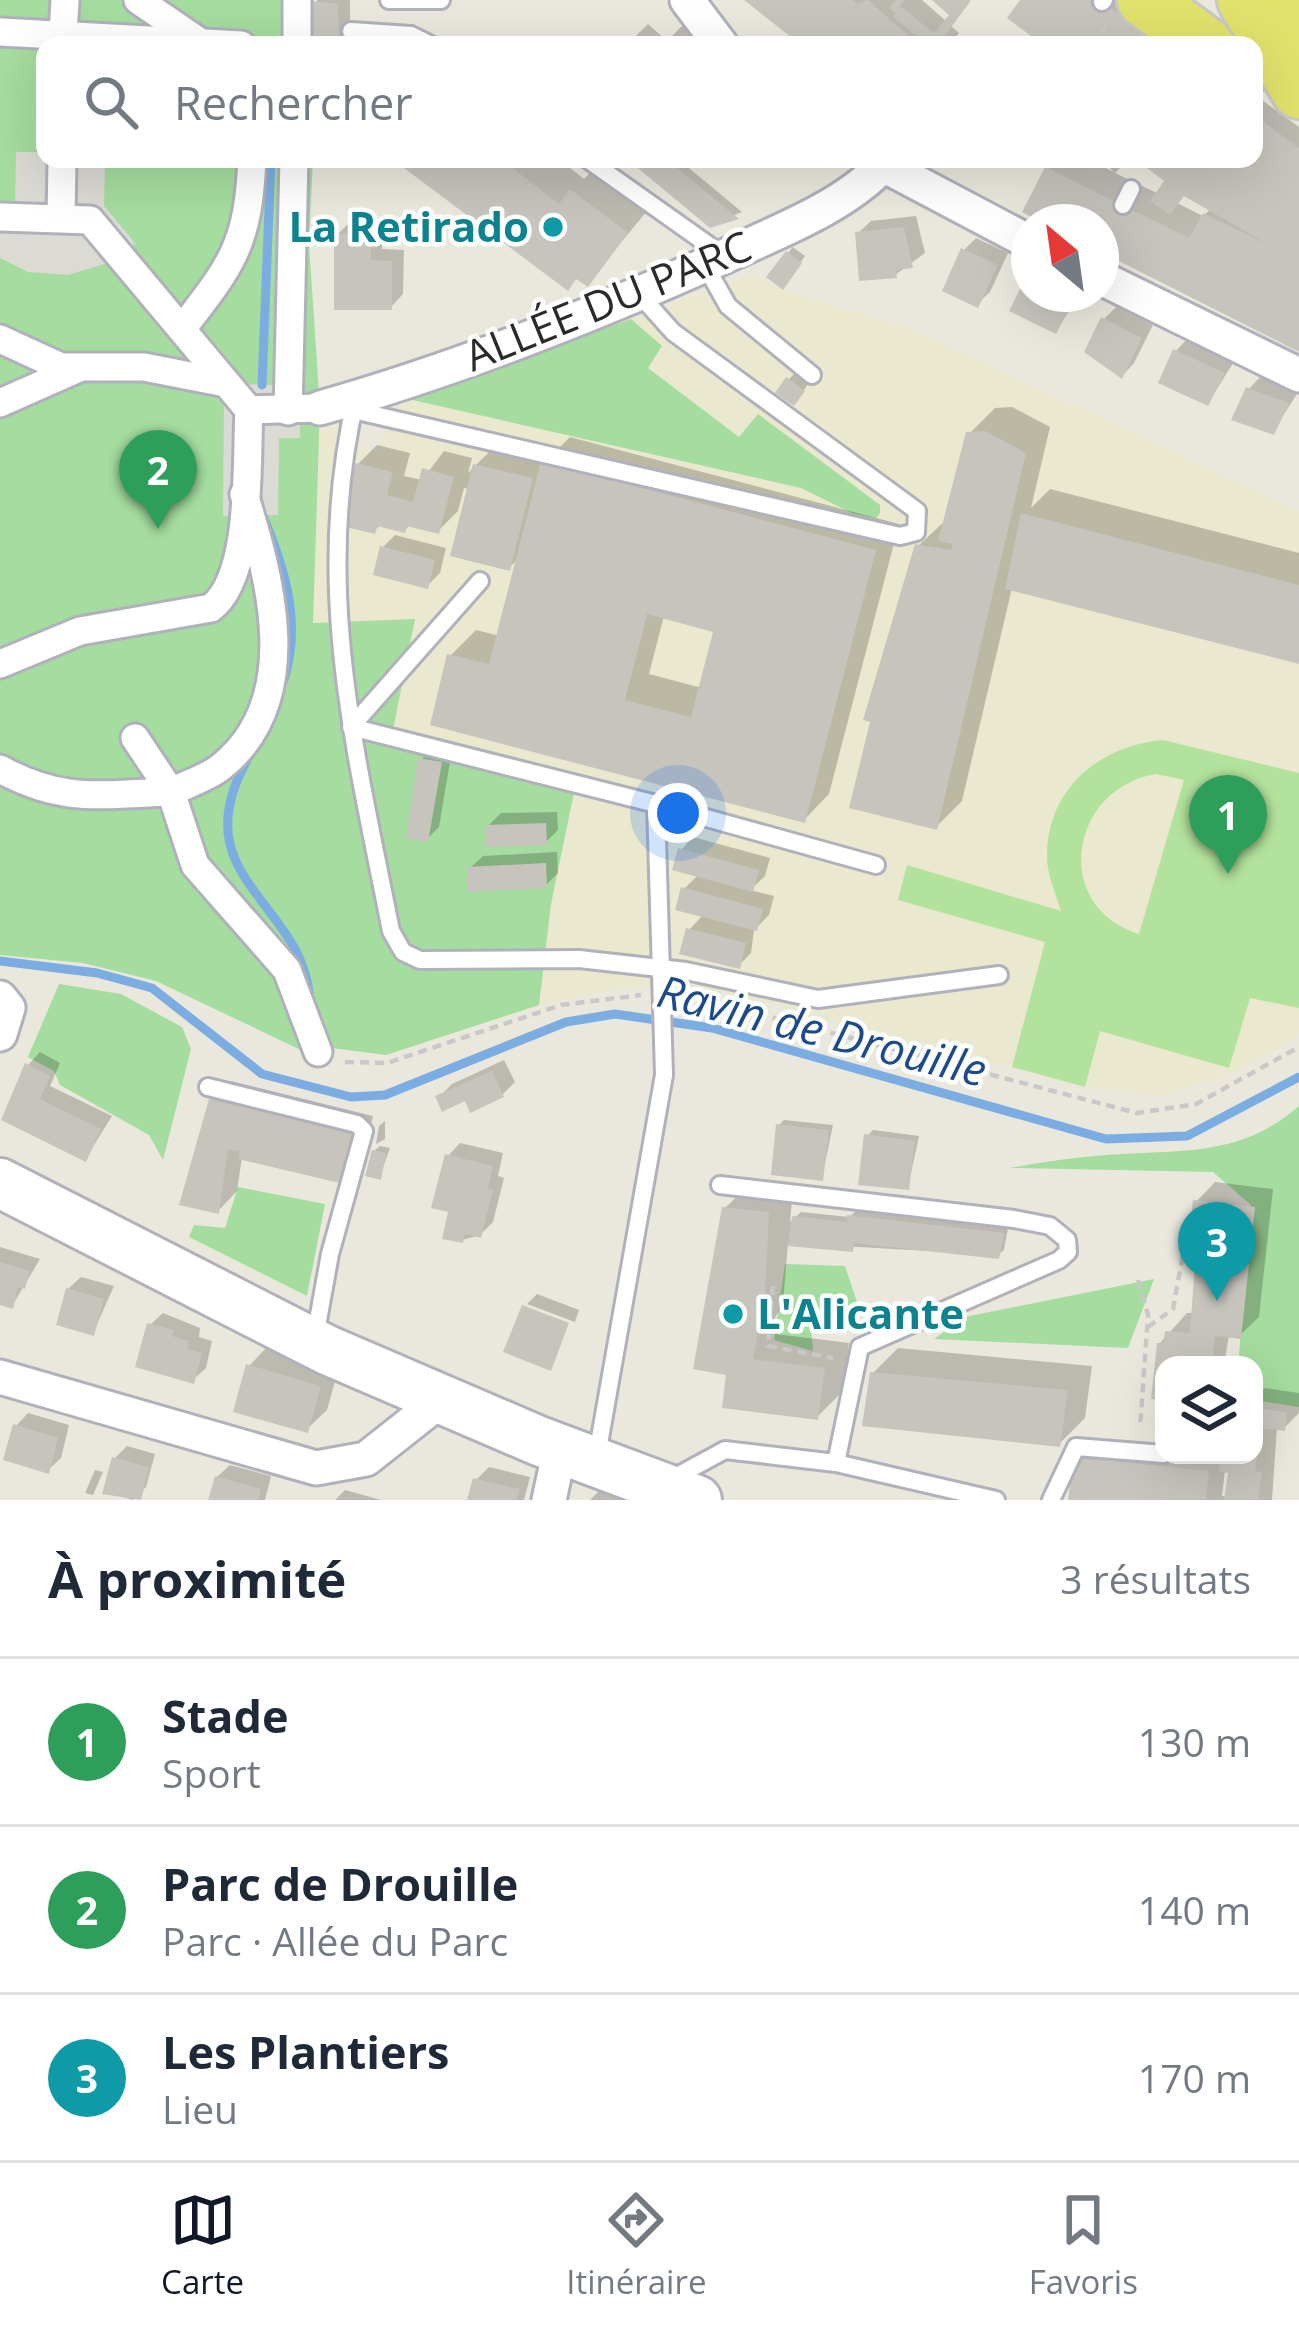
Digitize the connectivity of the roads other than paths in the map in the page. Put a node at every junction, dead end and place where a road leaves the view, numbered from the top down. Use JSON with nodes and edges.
{"nodes":[{"id":1,"x":65,"y":0,"type":"edge"},
{"id":2,"x":138,"y":0,"type":"edge"},
{"id":3,"x":297,"y":0,"type":"edge"},
{"id":4,"x":388,"y":0,"type":"edge"},
{"id":5,"x":441,"y":0,"type":"edge"},
{"id":6,"x":687,"y":0,"type":"edge"},
{"id":7,"x":1245,"y":0,"type":"edge"},
{"id":8,"x":1271,"y":0,"type":"edge"},
{"id":9,"x":1293,"y":0,"type":"edge"},
{"id":10,"x":1116,"y":3,"type":"edge"},
{"id":11,"x":1299,"y":15,"type":"edge"},
{"id":12,"x":0,"y":32,"type":"edge"},
{"id":13,"x":351,"y":32,"type":"dead end"},
{"id":14,"x":63,"y":35,"type":"junction"},
{"id":15,"x":79,"y":36,"type":"edge"},
{"id":16,"x":192,"y":36,"type":"edge"},
{"id":17,"x":297,"y":36,"type":"edge"},
{"id":18,"x":413,"y":36,"type":"edge"},
{"id":19,"x":714,"y":36,"type":"edge"},
{"id":20,"x":1187,"y":36,"type":"edge"},
{"id":21,"x":1299,"y":50,"type":"edge"},
{"id":22,"x":1263,"y":88,"type":"edge"},
{"id":23,"x":1299,"y":91,"type":"edge"},
{"id":24,"x":1299,"y":114,"type":"edge"},
{"id":25,"x":62,"y":168,"type":"edge"},
{"id":26,"x":252,"y":168,"type":"edge"},
{"id":27,"x":295,"y":168,"type":"edge"},
{"id":28,"x":598,"y":168,"type":"edge"},
{"id":29,"x":872,"y":168,"type":"edge"},
{"id":30,"x":888,"y":168,"type":"edge"},
{"id":31,"x":0,"y":218,"type":"edge"},
{"id":32,"x":61,"y":218,"type":"junction"},
{"id":33,"x":1011,"y":233,"type":"edge"},
{"id":34,"x":715,"y":261,"type":"junction"},
{"id":35,"x":1119,"y":287,"type":"edge"},
{"id":36,"x":639,"y":294,"type":"junction"},
{"id":37,"x":182,"y":328,"type":"junction"},
{"id":38,"x":0,"y":339,"type":"edge"},
{"id":39,"x":81,"y":367,"type":"junction"},
{"id":40,"x":812,"y":375,"type":"dead end"},
{"id":41,"x":1299,"y":375,"type":"edge"},
{"id":42,"x":226,"y":383,"type":"junction"},
{"id":43,"x":0,"y":403,"type":"edge"},
{"id":44,"x":329,"y":406,"type":"junction"},
{"id":45,"x":249,"y":410,"type":"junction"},
{"id":46,"x":244,"y":494,"type":"junction"},
{"id":47,"x":480,"y":581,"type":"dead end"},
{"id":48,"x":0,"y":664,"type":"edge"},
{"id":49,"x":351,"y":727,"type":"junction"},
{"id":50,"x":135,"y":738,"type":"dead end"},
{"id":51,"x":0,"y":769,"type":"edge"},
{"id":52,"x":171,"y":792,"type":"junction"},
{"id":53,"x":656,"y":804,"type":"junction"},
{"id":54,"x":876,"y":865,"type":"dead end"},
{"id":55,"x":663,"y":968,"type":"junction"},
{"id":56,"x":999,"y":975,"type":"dead end"},
{"id":57,"x":0,"y":998,"type":"edge"},
{"id":58,"x":0,"y":1034,"type":"edge"},
{"id":59,"x":318,"y":1052,"type":"road end"},
{"id":60,"x":208,"y":1087,"type":"dead end"},
{"id":61,"x":0,"y":1183,"type":"edge"},
{"id":62,"x":720,"y":1185,"type":"dead end"},
{"id":63,"x":314,"y":1344,"type":"junction"},
{"id":64,"x":0,"y":1377,"type":"edge"},
{"id":65,"x":442,"y":1400,"type":"junction"},
{"id":66,"x":1155,"y":1454,"type":"edge"},
{"id":67,"x":578,"y":1456,"type":"junction"},
{"id":68,"x":836,"y":1463,"type":"junction"},
{"id":69,"x":678,"y":1493,"type":"edge"},
{"id":70,"x":549,"y":1500,"type":"edge"},
{"id":71,"x":995,"y":1500,"type":"edge"},
{"id":72,"x":1051,"y":1500,"type":"edge"}],
"edges":[{"from":1,"to":14,"type":"street"},
{"from":2,"to":16,"type":"street"},
{"from":3,"to":17,"type":"street"},
{"from":4,"to":5,"type":"lane"},
{"from":6,"to":19,"type":"street"},
{"from":7,"to":23,"type":"main road"},
{"from":8,"to":21,"type":"main road"},
{"from":9,"to":11,"type":"main road"},
{"from":10,"to":20,"type":"main road"},
{"from":12,"to":14,"type":"street"},
{"from":13,"to":18,"type":"lane"},
{"from":14,"to":15,"type":"street"},
{"from":22,"to":24,"type":"main road"},
{"from":25,"to":32,"type":"street"},
{"from":26,"to":37,"type":"street"},
{"from":27,"to":44,"type":"street"},
{"from":28,"to":34,"type":"lane"},
{"from":29,"to":34,"type":"street","name":"ALLÉE DU PARC"},
{"from":30,"to":33,"type":"street"},
{"from":31,"to":32,"type":"street"},
{"from":32,"to":37,"type":"street"},
{"from":34,"to":36,"type":"street","name":"ALLÉE DU PARC"},
{"from":34,"to":40,"type":"lane"},
{"from":35,"to":41,"type":"street"},
{"from":36,"to":44,"type":"street","name":"ALLÉE DU PARC"},
{"from":36,"to":44,"type":"lane"},
{"from":37,"to":42,"type":"street"},
{"from":38,"to":39,"type":"street"},
{"from":39,"to":42,"type":"street"},
{"from":39,"to":43,"type":"street"},
{"from":42,"to":45,"type":"street"},
{"from":44,"to":45,"type":"street"},
{"from":44,"to":49,"type":"lane"},
{"from":45,"to":46,"type":"street"},
{"from":46,"to":48,"type":"street"},
{"from":46,"to":52,"type":"street"},
{"from":47,"to":49,"type":"lane"},
{"from":49,"to":53,"type":"lane"},
{"from":49,"to":55,"type":"lane"},
{"from":50,"to":52,"type":"street"},
{"from":51,"to":52,"type":"street"},
{"from":52,"to":59,"type":"street"},
{"from":53,"to":54,"type":"lane"},
{"from":53,"to":55,"type":"lane"},
{"from":55,"to":56,"type":"lane"},
{"from":55,"to":67,"type":"lane"},
{"from":57,"to":58,"type":"street"},
{"from":60,"to":63,"type":"lane"},
{"from":61,"to":63,"type":"main road"},
{"from":62,"to":68,"type":"lane"},
{"from":63,"to":65,"type":"main road"},
{"from":64,"to":65,"type":"street"},
{"from":65,"to":67,"type":"main road"},
{"from":66,"to":72,"type":"lane"},
{"from":67,"to":69,"type":"main road"},
{"from":67,"to":70,"type":"street"},
{"from":68,"to":69,"type":"lane"},
{"from":68,"to":71,"type":"lane"}]}
